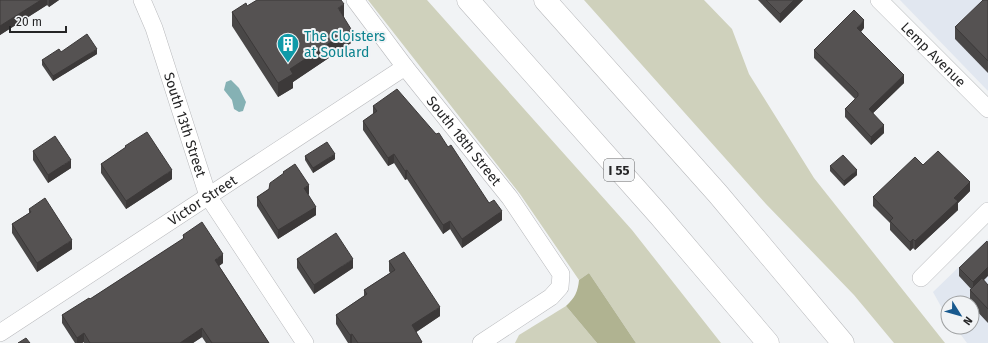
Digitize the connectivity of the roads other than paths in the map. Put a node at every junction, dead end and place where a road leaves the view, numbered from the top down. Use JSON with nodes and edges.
{"nodes":[{"id":1,"x":142,"y":0,"type":"edge"},
{"id":2,"x":355,"y":0,"type":"edge"},
{"id":3,"x":468,"y":0,"type":"edge"},
{"id":4,"x":545,"y":0,"type":"edge"},
{"id":5,"x":879,"y":0,"type":"edge"},
{"id":6,"x":405,"y":67,"type":"junction"},
{"id":7,"x":988,"y":109,"type":"edge"},
{"id":8,"x":208,"y":196,"type":"junction"},
{"id":9,"x":988,"y":212,"type":"edge"},
{"id":10,"x":921,"y":278,"type":"dead end"},
{"id":11,"x":0,"y":333,"type":"edge"},
{"id":12,"x":305,"y":343,"type":"edge"},
{"id":13,"x":482,"y":343,"type":"edge"},
{"id":14,"x":768,"y":343,"type":"edge"},
{"id":15,"x":843,"y":343,"type":"edge"}],
"edges":[{"from":1,"to":8,"type":"street","name":"South 13th Street"},
{"from":2,"to":6,"type":"street","name":"South 18th Street"},
{"from":3,"to":14,"type":"highway","number":"I 55"},
{"from":4,"to":15,"type":"highway"},
{"from":5,"to":7,"type":"street","name":"Lemp Avenue"},
{"from":6,"to":8,"type":"street","name":"Victor Street"},
{"from":6,"to":13,"type":"street","name":"South 18th Street"},
{"from":8,"to":11,"type":"street","name":"Victor Street"},
{"from":8,"to":12,"type":"street","name":"South 13th Street"},
{"from":9,"to":10,"type":"street"}]}
